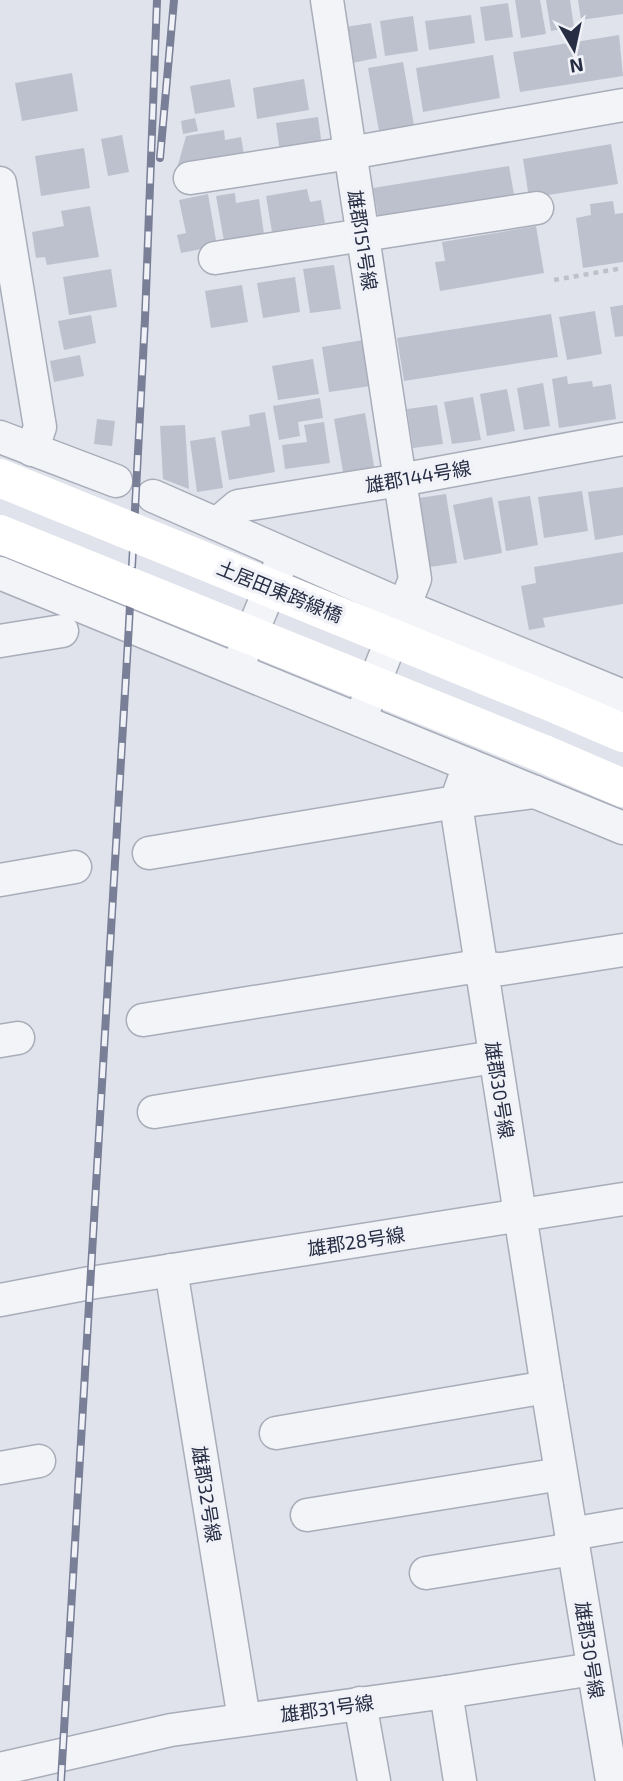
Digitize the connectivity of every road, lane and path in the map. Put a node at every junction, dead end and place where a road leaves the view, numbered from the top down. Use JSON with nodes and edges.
{"nodes":[{"id":1,"x":327,"y":0,"type":"edge"},
{"id":2,"x":623,"y":105,"type":"edge"},
{"id":3,"x":350,"y":153,"type":"junction"},
{"id":4,"x":190,"y":178,"type":"dead end"},
{"id":5,"x":0,"y":183,"type":"edge"},
{"id":6,"x":537,"y":208,"type":"dead end"},
{"id":7,"x":362,"y":234,"type":"junction"},
{"id":8,"x":215,"y":258,"type":"dead end"},
{"id":9,"x":623,"y":268,"type":"edge"},
{"id":10,"x":554,"y":280,"type":"dead end"},
{"id":11,"x":0,"y":437,"type":"edge"},
{"id":12,"x":623,"y":439,"type":"edge"},
{"id":13,"x":32,"y":450,"type":"junction"},
{"id":14,"x":0,"y":478,"type":"edge"},
{"id":15,"x":400,"y":480,"type":"junction"},
{"id":16,"x":116,"y":481,"type":"dead end"},
{"id":17,"x":153,"y":496,"type":"dead end"},
{"id":18,"x":218,"y":523,"type":"junction"},
{"id":19,"x":0,"y":534,"type":"edge"},
{"id":20,"x":284,"y":554,"type":"junction"},
{"id":21,"x":0,"y":573,"type":"edge"},
{"id":22,"x":406,"y":607,"type":"junction"},
{"id":23,"x":62,"y":631,"type":"dead end"},
{"id":24,"x":0,"y":641,"type":"edge"},
{"id":25,"x":237,"y":668,"type":"junction"},
{"id":26,"x":623,"y":696,"type":"edge"},
{"id":27,"x":360,"y":720,"type":"junction"},
{"id":28,"x":623,"y":733,"type":"edge"},
{"id":29,"x":468,"y":765,"type":"junction"},
{"id":30,"x":623,"y":788,"type":"edge"},
{"id":31,"x":536,"y":792,"type":"junction"},
{"id":32,"x":456,"y":802,"type":"junction"},
{"id":33,"x":623,"y":828,"type":"edge"},
{"id":34,"x":149,"y":853,"type":"dead end"},
{"id":35,"x":75,"y":867,"type":"dead end"},
{"id":36,"x":0,"y":880,"type":"edge"},
{"id":37,"x":623,"y":950,"type":"edge"},
{"id":38,"x":481,"y":968,"type":"junction"},
{"id":39,"x":143,"y":1020,"type":"dead end"},
{"id":40,"x":494,"y":1057,"type":"junction"},
{"id":41,"x":154,"y":1112,"type":"dead end"},
{"id":42,"x":623,"y":1199,"type":"edge"},
{"id":43,"x":520,"y":1216,"type":"junction"},
{"id":44,"x":171,"y":1270,"type":"junction"},
{"id":45,"x":0,"y":1300,"type":"edge"},
{"id":46,"x":547,"y":1387,"type":"junction"},
{"id":47,"x":276,"y":1433,"type":"dead end"},
{"id":48,"x":39,"y":1461,"type":"dead end"},
{"id":49,"x":0,"y":1468,"type":"edge"},
{"id":50,"x":561,"y":1475,"type":"junction"},
{"id":51,"x":307,"y":1515,"type":"dead end"},
{"id":52,"x":623,"y":1525,"type":"edge"},
{"id":53,"x":572,"y":1541,"type":"junction"},
{"id":54,"x":426,"y":1573,"type":"dead end"},
{"id":55,"x":593,"y":1669,"type":"junction"},
{"id":56,"x":446,"y":1692,"type":"junction"},
{"id":57,"x":360,"y":1703,"type":"junction"},
{"id":58,"x":611,"y":1706,"type":"edge"},
{"id":59,"x":244,"y":1719,"type":"junction"},
{"id":60,"x":0,"y":1769,"type":"edge"},
{"id":61,"x":373,"y":1781,"type":"edge"},
{"id":62,"x":460,"y":1781,"type":"edge"},
{"id":63,"x":612,"y":1781,"type":"edge"}],
"edges":[{"from":1,"to":3,"type":"street","name":"雄郡151号線"},
{"from":2,"to":3,"type":"street"},
{"from":3,"to":4,"type":"street"},
{"from":3,"to":7,"type":"street","name":"雄郡151号線"},
{"from":5,"to":13,"type":"street"},
{"from":6,"to":7,"type":"street"},
{"from":7,"to":8,"type":"street"},
{"from":7,"to":15,"type":"street","name":"雄郡151号線"},
{"from":9,"to":10,"type":"path"},
{"from":11,"to":13,"type":"street"},
{"from":12,"to":15,"type":"street","name":"雄郡144号線"},
{"from":13,"to":16,"type":"street"},
{"from":14,"to":28,"type":"street","name":"土居田東跨線橋","bridge":true},
{"from":15,"to":18,"type":"street","name":"雄郡144号線"},
{"from":15,"to":22,"type":"street"},
{"from":17,"to":18,"type":"street"},
{"from":18,"to":20,"type":"street"},
{"from":19,"to":30,"type":"street","bridge":true},
{"from":20,"to":22,"type":"street"},
{"from":20,"to":25,"type":"street"},
{"from":21,"to":25,"type":"street"},
{"from":22,"to":26,"type":"street"},
{"from":22,"to":27,"type":"street"},
{"from":23,"to":24,"type":"street"},
{"from":25,"to":27,"type":"street"},
{"from":27,"to":29,"type":"street"},
{"from":29,"to":31,"type":"street"},
{"from":29,"to":32,"type":"street","name":"雄郡30号線"},
{"from":31,"to":32,"type":"street"},
{"from":31,"to":33,"type":"street"},
{"from":32,"to":34,"type":"street"},
{"from":32,"to":38,"type":"street","name":"雄郡30号線"},
{"from":35,"to":36,"type":"street"},
{"from":37,"to":38,"type":"street"},
{"from":38,"to":39,"type":"street"},
{"from":38,"to":40,"type":"street","name":"雄郡30号線"},
{"from":40,"to":41,"type":"street"},
{"from":40,"to":43,"type":"street","name":"雄郡30号線"},
{"from":42,"to":43,"type":"street","name":"雄郡28号線"},
{"from":43,"to":44,"type":"street","name":"雄郡28号線"},
{"from":43,"to":46,"type":"street","name":"雄郡30号線"},
{"from":44,"to":45,"type":"street","name":"雄郡28号線"},
{"from":44,"to":59,"type":"street","name":"雄郡32号線"},
{"from":46,"to":47,"type":"street"},
{"from":46,"to":50,"type":"street","name":"雄郡30号線"},
{"from":48,"to":49,"type":"street"},
{"from":50,"to":51,"type":"street"},
{"from":50,"to":53,"type":"street","name":"雄郡30号線"},
{"from":52,"to":53,"type":"street"},
{"from":53,"to":54,"type":"street"},
{"from":53,"to":55,"type":"street","name":"雄郡30号線"},
{"from":55,"to":56,"type":"street","name":"雄郡31号線"},
{"from":55,"to":58,"type":"street","name":"雄郡30号線"},
{"from":56,"to":57,"type":"street","name":"雄郡31号線"},
{"from":56,"to":62,"type":"street"},
{"from":57,"to":59,"type":"street","name":"雄郡31号線"},
{"from":57,"to":61,"type":"street"},
{"from":58,"to":63,"type":"street","name":"雄郡30号線"},
{"from":59,"to":60,"type":"street","name":"雄郡31号線"}]}
